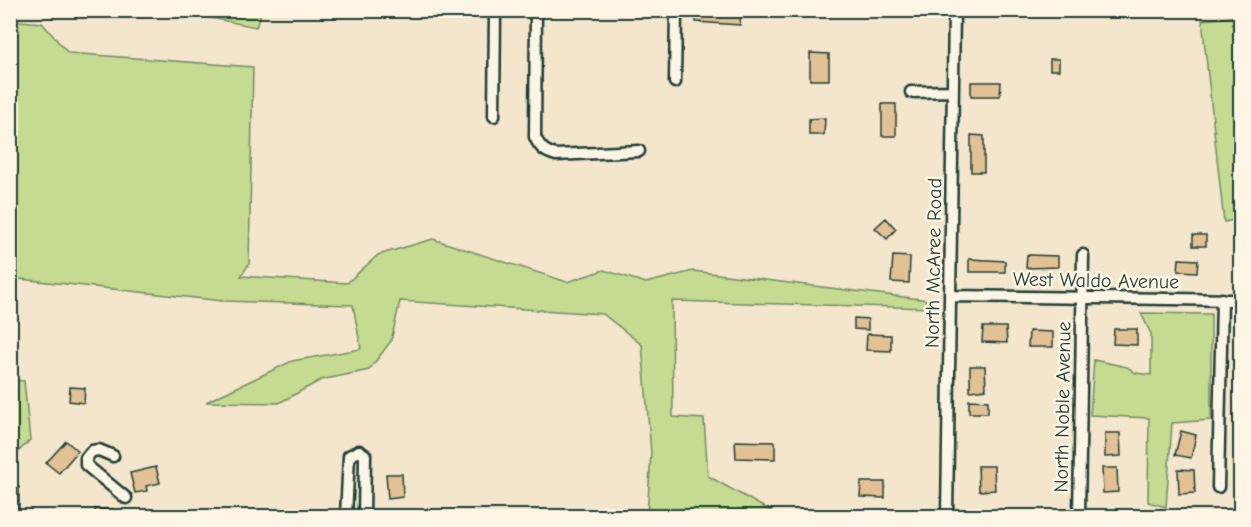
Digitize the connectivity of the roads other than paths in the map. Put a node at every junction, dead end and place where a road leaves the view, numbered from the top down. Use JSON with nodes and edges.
{"nodes":[{"id":1,"x":495,"y":10,"type":"edge"},
{"id":2,"x":536,"y":10,"type":"edge"},
{"id":3,"x":676,"y":10,"type":"edge"},
{"id":4,"x":954,"y":10,"type":"edge"},
{"id":5,"x":675,"y":82,"type":"dead end"},
{"id":6,"x":953,"y":91,"type":"junction"},
{"id":7,"x":911,"y":92,"type":"dead end"},
{"id":8,"x":494,"y":116,"type":"dead end"},
{"id":9,"x":639,"y":151,"type":"dead end"},
{"id":10,"x":1083,"y":255,"type":"dead end"},
{"id":11,"x":950,"y":296,"type":"junction"},
{"id":12,"x":1081,"y":298,"type":"junction"},
{"id":13,"x":1221,"y":299,"type":"junction"},
{"id":14,"x":1240,"y":300,"type":"edge"},
{"id":15,"x":113,"y":456,"type":"dead end"},
{"id":16,"x":1218,"y":487,"type":"dead end"},
{"id":17,"x":126,"y":498,"type":"dead end"},
{"id":18,"x":346,"y":516,"type":"edge"},
{"id":19,"x":364,"y":516,"type":"edge"},
{"id":20,"x":947,"y":516,"type":"edge"},
{"id":21,"x":1079,"y":516,"type":"edge"}],
"edges":[{"from":1,"to":8,"type":"street"},
{"from":2,"to":9,"type":"street"},
{"from":3,"to":5,"type":"street"},
{"from":4,"to":6,"type":"street","name":"North McAree Road"},
{"from":6,"to":7,"type":"street"},
{"from":6,"to":11,"type":"street","name":"North McAree Road"},
{"from":10,"to":12,"type":"street","name":"North Noble Avenue"},
{"from":11,"to":12,"type":"street","name":"West Waldo Avenue"},
{"from":11,"to":20,"type":"street","name":"North McAree Road"},
{"from":12,"to":13,"type":"street","name":"West Waldo Avenue"},
{"from":12,"to":21,"type":"street","name":"North Noble Avenue"},
{"from":13,"to":14,"type":"street","name":"West Waldo Avenue"},
{"from":13,"to":16,"type":"street"},
{"from":15,"to":17,"type":"street"},
{"from":18,"to":19,"type":"street"}]}
